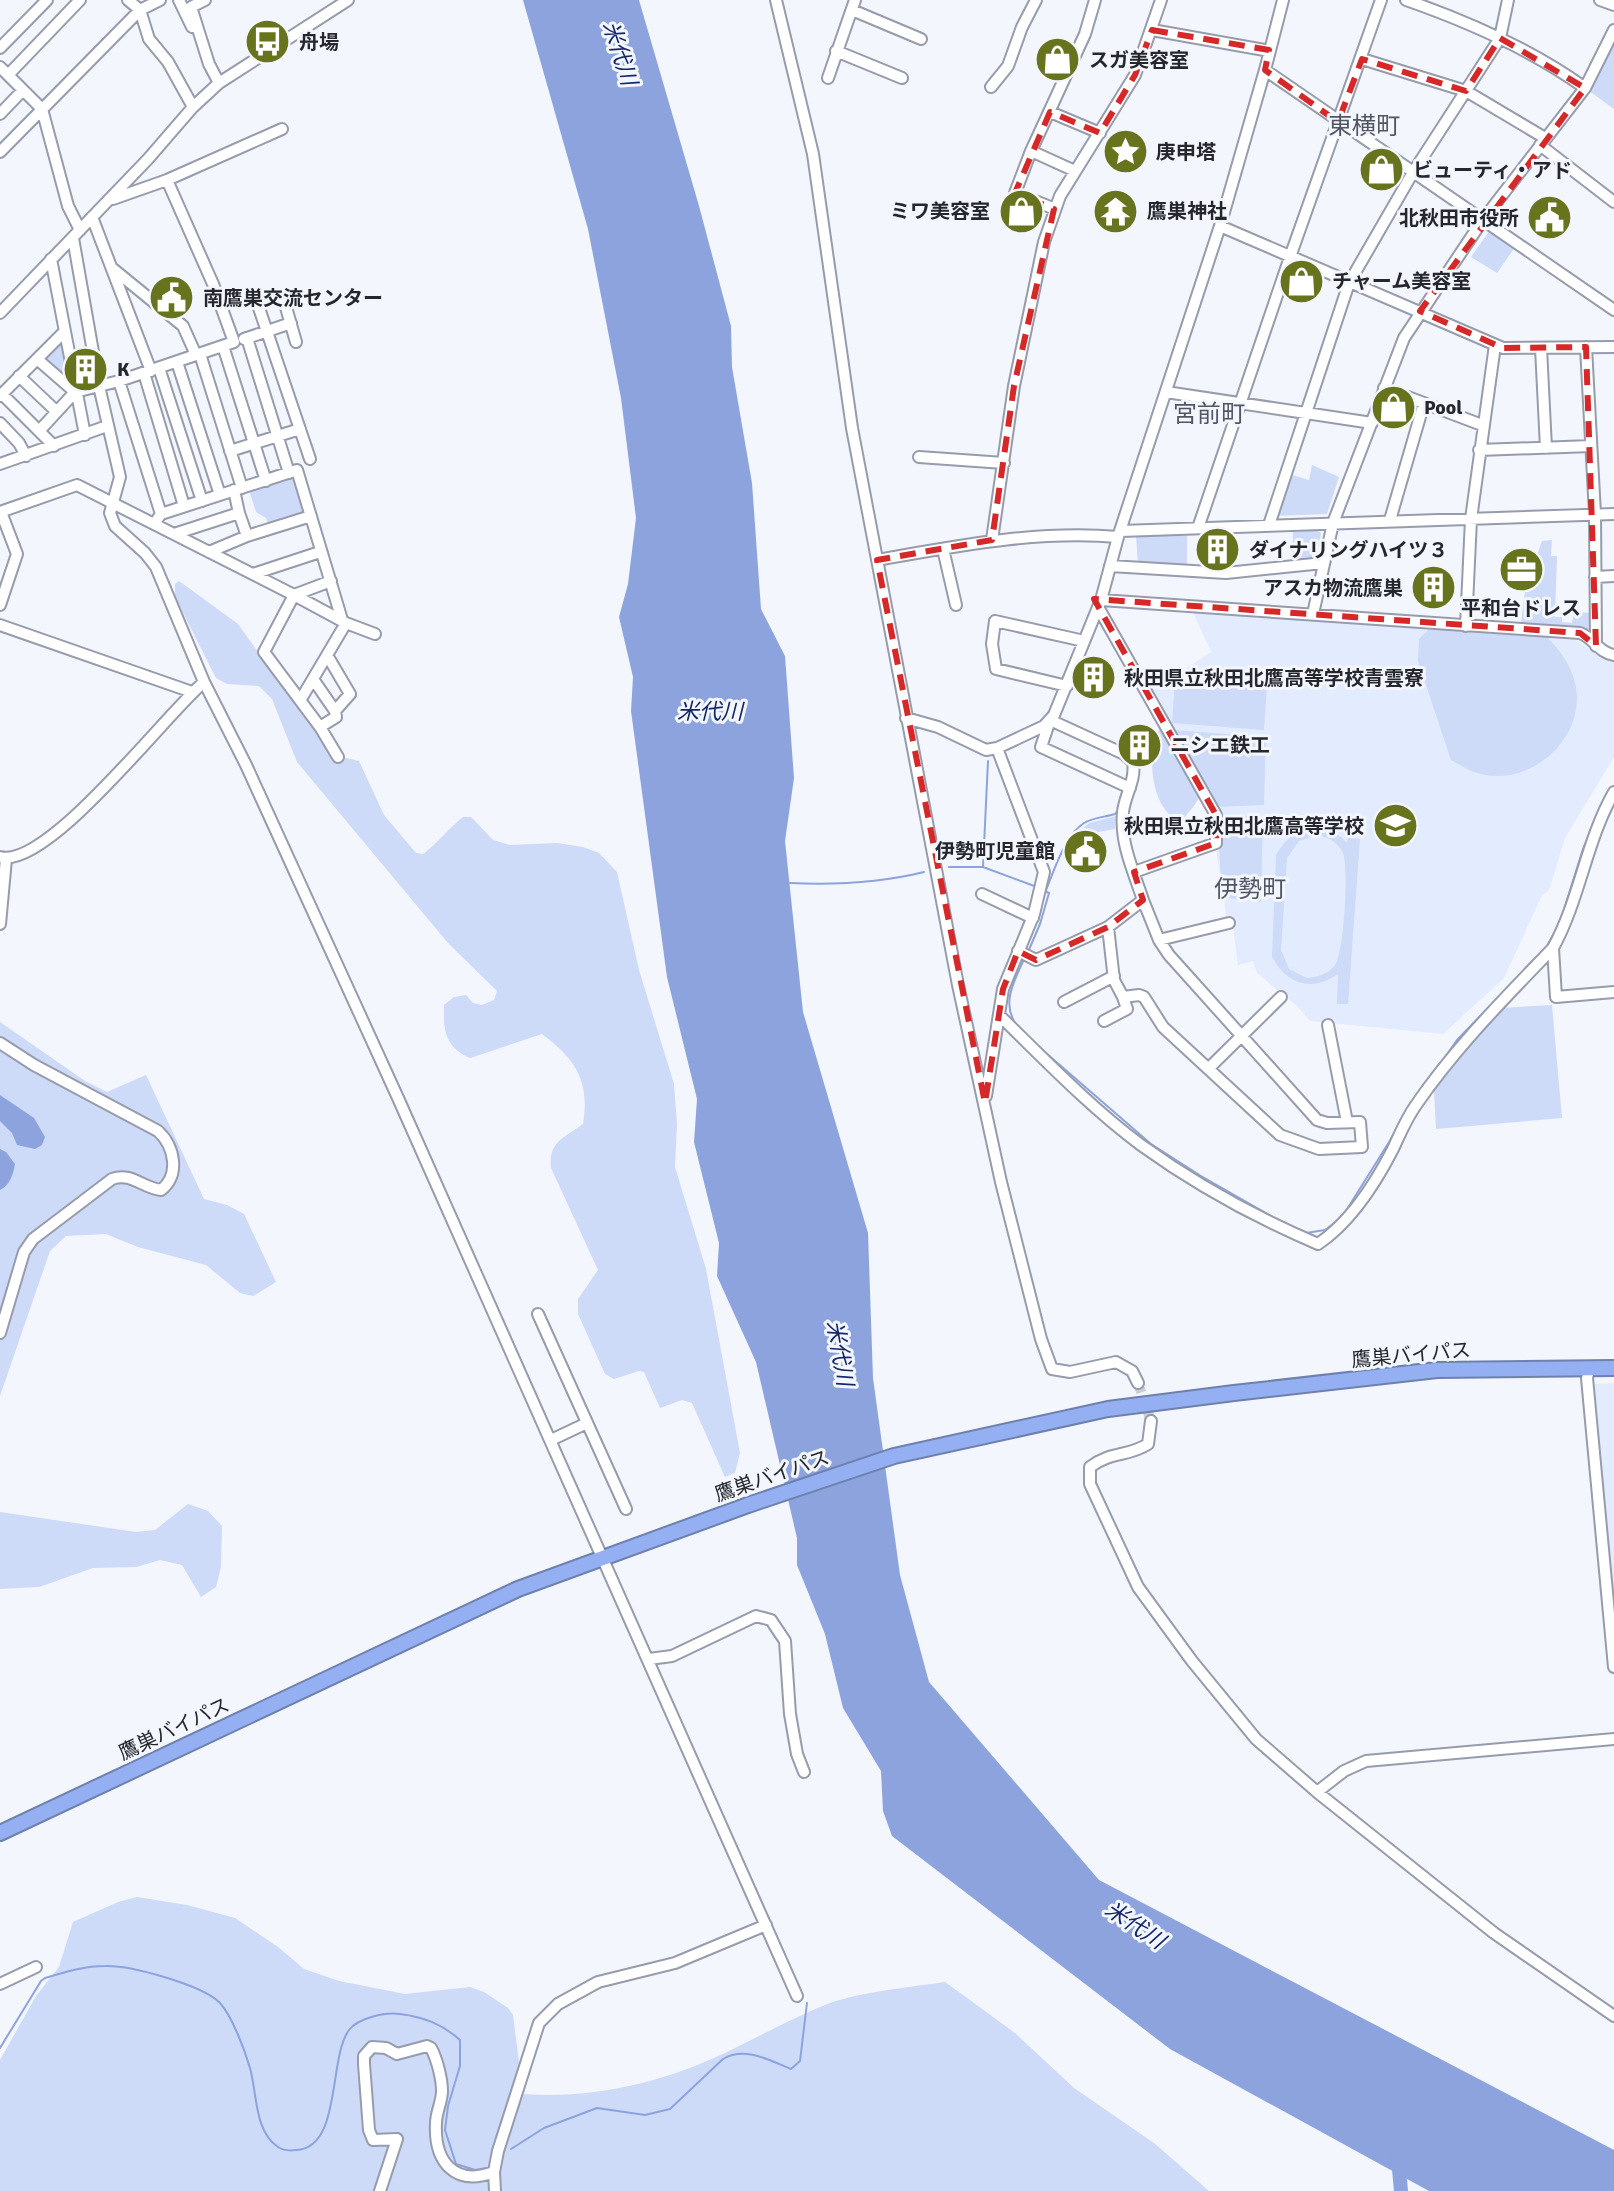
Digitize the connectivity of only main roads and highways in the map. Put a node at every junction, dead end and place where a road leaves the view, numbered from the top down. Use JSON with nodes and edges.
{"nodes":[{"id":1,"x":1614,"y":1368,"type":"edge"},
{"id":2,"x":0,"y":1833,"type":"edge"}],
"edges":[{"from":1,"to":2,"type":"highway","name":"鷹巣バイパス"}]}
